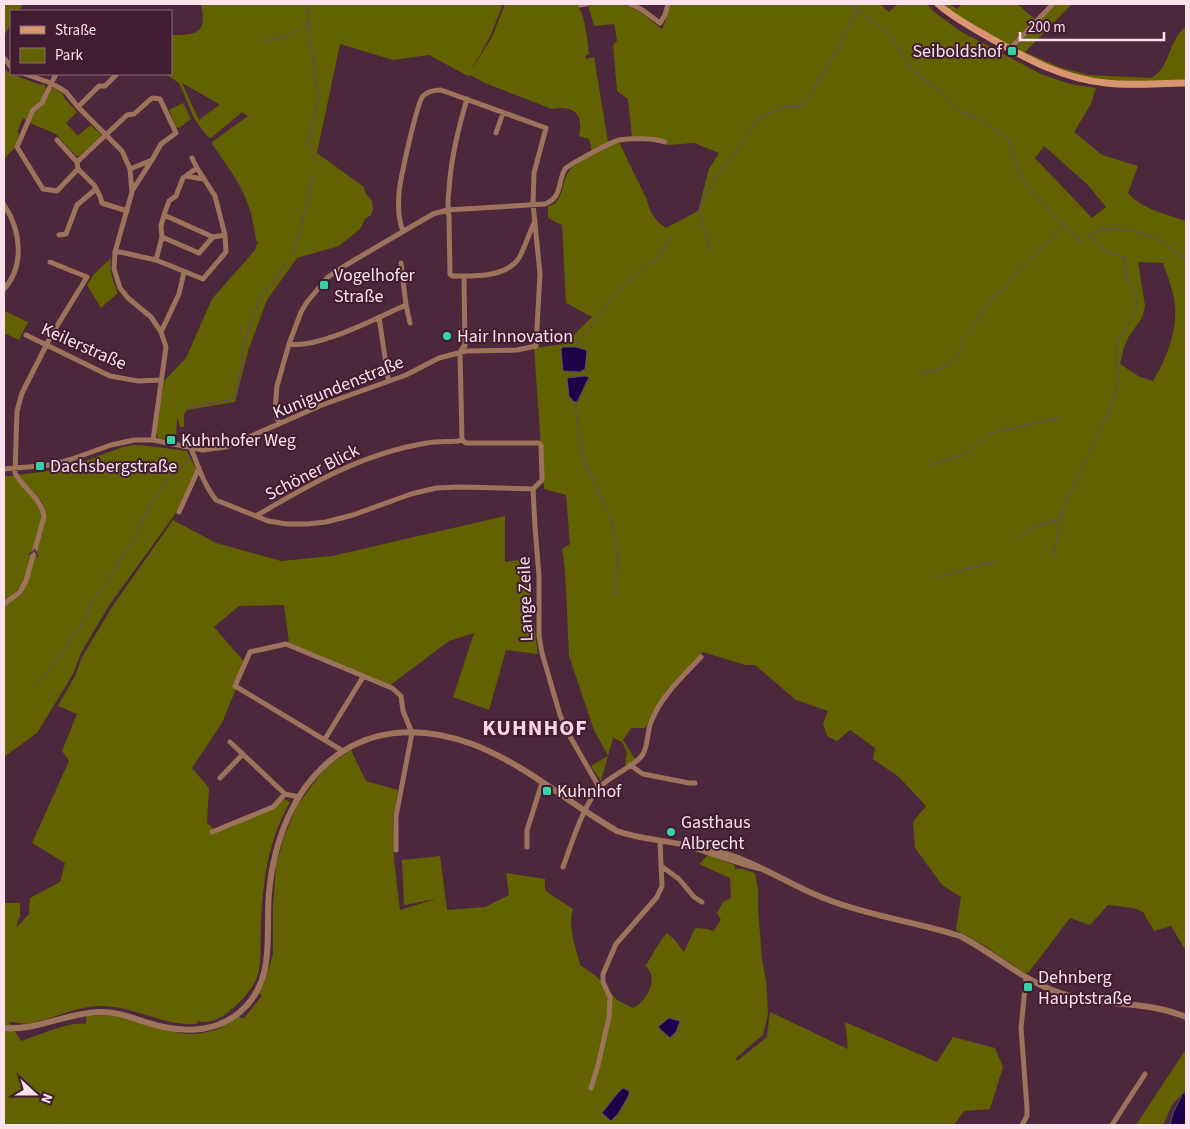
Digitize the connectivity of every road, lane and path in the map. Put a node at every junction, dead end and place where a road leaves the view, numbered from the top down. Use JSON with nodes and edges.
{"nodes":[{"id":1,"x":630,"y":4,"type":"edge"},
{"id":2,"x":668,"y":4,"type":"edge"},
{"id":3,"x":938,"y":4,"type":"edge"},
{"id":4,"x":1053,"y":4,"type":"edge"},
{"id":5,"x":1010,"y":49,"type":"junction"},
{"id":6,"x":28,"y":75,"type":"edge"},
{"id":7,"x":55,"y":75,"type":"edge"},
{"id":8,"x":116,"y":75,"type":"edge"},
{"id":9,"x":1186,"y":82,"type":"edge"},
{"id":10,"x":51,"y":83,"type":"junction"},
{"id":11,"x":467,"y":99,"type":"junction"},
{"id":12,"x":78,"y":107,"type":"junction"},
{"id":13,"x":503,"y":113,"type":"junction"},
{"id":14,"x":496,"y":133,"type":"dead end"},
{"id":15,"x":106,"y":134,"type":"junction"},
{"id":16,"x":57,"y":140,"type":"dead end"},
{"id":17,"x":665,"y":142,"type":"dead end"},
{"id":18,"x":192,"y":158,"type":"dead end"},
{"id":19,"x":152,"y":160,"type":"junction"},
{"id":20,"x":77,"y":162,"type":"junction"},
{"id":21,"x":197,"y":168,"type":"junction"},
{"id":22,"x":78,"y":169,"type":"junction"},
{"id":23,"x":130,"y":169,"type":"junction"},
{"id":24,"x":186,"y":176,"type":"junction"},
{"id":25,"x":203,"y":180,"type":"junction"},
{"id":26,"x":96,"y":189,"type":"junction"},
{"id":27,"x":132,"y":192,"type":"junction"},
{"id":28,"x":533,"y":204,"type":"junction"},
{"id":29,"x":4,"y":205,"type":"edge"},
{"id":30,"x":447,"y":210,"type":"junction"},
{"id":31,"x":127,"y":211,"type":"junction"},
{"id":32,"x":6,"y":213,"type":"edge"},
{"id":33,"x":164,"y":215,"type":"junction"},
{"id":34,"x":535,"y":221,"type":"junction"},
{"id":35,"x":403,"y":231,"type":"junction"},
{"id":36,"x":59,"y":235,"type":"dead end"},
{"id":37,"x":225,"y":235,"type":"junction"},
{"id":38,"x":162,"y":237,"type":"junction"},
{"id":39,"x":213,"y":237,"type":"junction"},
{"id":40,"x":115,"y":252,"type":"junction"},
{"id":41,"x":156,"y":260,"type":"junction"},
{"id":42,"x":50,"y":262,"type":"dead end"},
{"id":43,"x":401,"y":263,"type":"dead end"},
{"id":44,"x":184,"y":272,"type":"junction"},
{"id":45,"x":464,"y":276,"type":"junction"},
{"id":46,"x":4,"y":289,"type":"edge"},
{"id":47,"x":406,"y":305,"type":"junction"},
{"id":48,"x":379,"y":317,"type":"junction"},
{"id":49,"x":410,"y":323,"type":"dead end"},
{"id":50,"x":161,"y":332,"type":"junction"},
{"id":51,"x":26,"y":335,"type":"dead end"},
{"id":52,"x":289,"y":344,"type":"junction"},
{"id":53,"x":465,"y":344,"type":"junction"},
{"id":54,"x":47,"y":345,"type":"junction"},
{"id":55,"x":466,"y":351,"type":"junction"},
{"id":56,"x":460,"y":352,"type":"junction"},
{"id":57,"x":388,"y":378,"type":"dead end"},
{"id":58,"x":161,"y":380,"type":"junction"},
{"id":59,"x":279,"y":424,"type":"junction"},
{"id":60,"x":153,"y":440,"type":"junction"},
{"id":61,"x":462,"y":440,"type":"junction"},
{"id":62,"x":192,"y":448,"type":"junction"},
{"id":63,"x":15,"y":468,"type":"junction"},
{"id":64,"x":198,"y":468,"type":"junction"},
{"id":65,"x":4,"y":469,"type":"edge"},
{"id":66,"x":534,"y":489,"type":"junction"},
{"id":67,"x":178,"y":512,"type":"dead end"},
{"id":68,"x":256,"y":516,"type":"junction"},
{"id":69,"x":4,"y":604,"type":"edge"},
{"id":70,"x":701,"y":657,"type":"dead end"},
{"id":71,"x":364,"y":677,"type":"junction"},
{"id":72,"x":412,"y":732,"type":"junction"},
{"id":73,"x":325,"y":739,"type":"junction"},
{"id":74,"x":230,"y":742,"type":"dead end"},
{"id":75,"x":343,"y":751,"type":"junction"},
{"id":76,"x":243,"y":754,"type":"junction"},
{"id":77,"x":630,"y":765,"type":"junction"},
{"id":78,"x":220,"y":778,"type":"dead end"},
{"id":79,"x":542,"y":783,"type":"junction"},
{"id":80,"x":695,"y":783,"type":"dead end"},
{"id":81,"x":599,"y":788,"type":"junction"},
{"id":82,"x":285,"y":794,"type":"junction"},
{"id":83,"x":299,"y":797,"type":"junction"},
{"id":84,"x":585,"y":811,"type":"junction"},
{"id":85,"x":212,"y":832,"type":"dead end"},
{"id":86,"x":660,"y":841,"type":"junction"},
{"id":87,"x":527,"y":847,"type":"dead end"},
{"id":88,"x":697,"y":849,"type":"junction"},
{"id":89,"x":396,"y":850,"type":"dead end"},
{"id":90,"x":661,"y":866,"type":"junction"},
{"id":91,"x":563,"y":867,"type":"dead end"},
{"id":92,"x":763,"y":869,"type":"junction"},
{"id":93,"x":702,"y":902,"type":"dead end"},
{"id":94,"x":1026,"y":978,"type":"junction"},
{"id":95,"x":1186,"y":1017,"type":"edge"},
{"id":96,"x":4,"y":1028,"type":"edge"},
{"id":97,"x":1145,"y":1074,"type":"dead end"},
{"id":98,"x":591,"y":1088,"type":"dead end"},
{"id":99,"x":1022,"y":1125,"type":"edge"},
{"id":100,"x":1112,"y":1125,"type":"edge"}],
"edges":[{"from":1,"to":2,"type":"street"},
{"from":3,"to":5,"type":"main road"},
{"from":4,"to":5,"type":"street"},
{"from":5,"to":9,"type":"main road"},
{"from":6,"to":10,"type":"street"},
{"from":7,"to":10,"type":"street"},
{"from":8,"to":12,"type":"street"},
{"from":10,"to":12,"type":"street"},
{"from":10,"to":22,"type":"street"},
{"from":11,"to":13,"type":"street"},
{"from":11,"to":30,"type":"street"},
{"from":11,"to":35,"type":"street"},
{"from":12,"to":15,"type":"street"},
{"from":13,"to":14,"type":"street"},
{"from":13,"to":28,"type":"street"},
{"from":15,"to":19,"type":"street"},
{"from":15,"to":20,"type":"street"},
{"from":15,"to":23,"type":"street"},
{"from":16,"to":20,"type":"street"},
{"from":17,"to":28,"type":"street"},
{"from":18,"to":21,"type":"street"},
{"from":19,"to":23,"type":"street"},
{"from":19,"to":27,"type":"street"},
{"from":20,"to":22,"type":"street"},
{"from":21,"to":24,"type":"street"},
{"from":21,"to":25,"type":"street"},
{"from":22,"to":26,"type":"street"},
{"from":23,"to":27,"type":"street"},
{"from":24,"to":25,"type":"street"},
{"from":24,"to":33,"type":"street"},
{"from":25,"to":37,"type":"street"},
{"from":26,"to":31,"type":"street"},
{"from":26,"to":36,"type":"street"},
{"from":27,"to":31,"type":"street"},
{"from":28,"to":30,"type":"street"},
{"from":28,"to":34,"type":"street"},
{"from":29,"to":32,"type":"street"},
{"from":30,"to":35,"type":"street"},
{"from":30,"to":45,"type":"street"},
{"from":31,"to":40,"type":"street"},
{"from":32,"to":46,"type":"street"},
{"from":33,"to":38,"type":"street"},
{"from":33,"to":39,"type":"street"},
{"from":34,"to":45,"type":"street"},
{"from":34,"to":55,"type":"street","name":"Kunigundenstraße"},
{"from":35,"to":52,"type":"street"},
{"from":37,"to":39,"type":"street"},
{"from":37,"to":44,"type":"street"},
{"from":38,"to":39,"type":"street"},
{"from":38,"to":41,"type":"street"},
{"from":40,"to":41,"type":"street"},
{"from":40,"to":50,"type":"street"},
{"from":41,"to":44,"type":"street"},
{"from":42,"to":54,"type":"street"},
{"from":43,"to":47,"type":"street"},
{"from":44,"to":50,"type":"street"},
{"from":45,"to":53,"type":"street"},
{"from":47,"to":48,"type":"street"},
{"from":47,"to":49,"type":"street"},
{"from":48,"to":52,"type":"street"},
{"from":48,"to":57,"type":"street"},
{"from":50,"to":58,"type":"street"},
{"from":51,"to":54,"type":"street","name":"Keilerstraße"},
{"from":52,"to":59,"type":"street"},
{"from":53,"to":55,"type":"street"},
{"from":53,"to":56,"type":"street"},
{"from":54,"to":58,"type":"street","name":"Keilerstraße"},
{"from":54,"to":63,"type":"street"},
{"from":55,"to":56,"type":"street","name":"Kunigundenstraße"},
{"from":56,"to":59,"type":"street","name":"Kunigundenstraße"},
{"from":56,"to":61,"type":"street"},
{"from":58,"to":60,"type":"street"},
{"from":59,"to":62,"type":"street","name":"Kunigundenstraße"},
{"from":60,"to":62,"type":"street","name":"Kunigundenstraße"},
{"from":60,"to":63,"type":"street","name":"Kunigundenstraße"},
{"from":61,"to":66,"type":"street","name":"Schöner Blick"},
{"from":61,"to":68,"type":"street","name":"Schöner Blick"},
{"from":62,"to":64,"type":"street"},
{"from":63,"to":65,"type":"street","name":"Kunigundenstraße"},
{"from":69,"to":63,"type":"street","one_way":true},
{"from":64,"to":67,"type":"street"},
{"from":64,"to":68,"type":"street"},
{"from":66,"to":68,"type":"street"},
{"from":66,"to":81,"type":"street","name":"Lange Zeile"},
{"from":70,"to":77,"type":"street"},
{"from":71,"to":72,"type":"street"},
{"from":71,"to":73,"type":"street"},
{"from":71,"to":73,"type":"street"},
{"from":72,"to":75,"type":"street"},
{"from":72,"to":79,"type":"street"},
{"from":72,"to":89,"type":"street"},
{"from":73,"to":75,"type":"street"},
{"from":74,"to":76,"type":"street"},
{"from":75,"to":83,"type":"street"},
{"from":76,"to":78,"type":"street"},
{"from":76,"to":82,"type":"street"},
{"from":77,"to":80,"type":"street"},
{"from":77,"to":81,"type":"street"},
{"from":79,"to":84,"type":"street"},
{"from":79,"to":87,"type":"street"},
{"from":81,"to":84,"type":"street"},
{"from":82,"to":83,"type":"street"},
{"from":82,"to":85,"type":"street"},
{"from":83,"to":96,"type":"street"},
{"from":84,"to":86,"type":"street"},
{"from":84,"to":91,"type":"street"},
{"from":86,"to":88,"type":"street"},
{"from":86,"to":90,"type":"street"},
{"from":88,"to":92,"type":"street"},
{"from":88,"to":92,"type":"street"},
{"from":90,"to":93,"type":"street"},
{"from":90,"to":98,"type":"street"},
{"from":92,"to":94,"type":"street"},
{"from":94,"to":95,"type":"street"},
{"from":94,"to":99,"type":"street"},
{"from":97,"to":100,"type":"street"}]}
